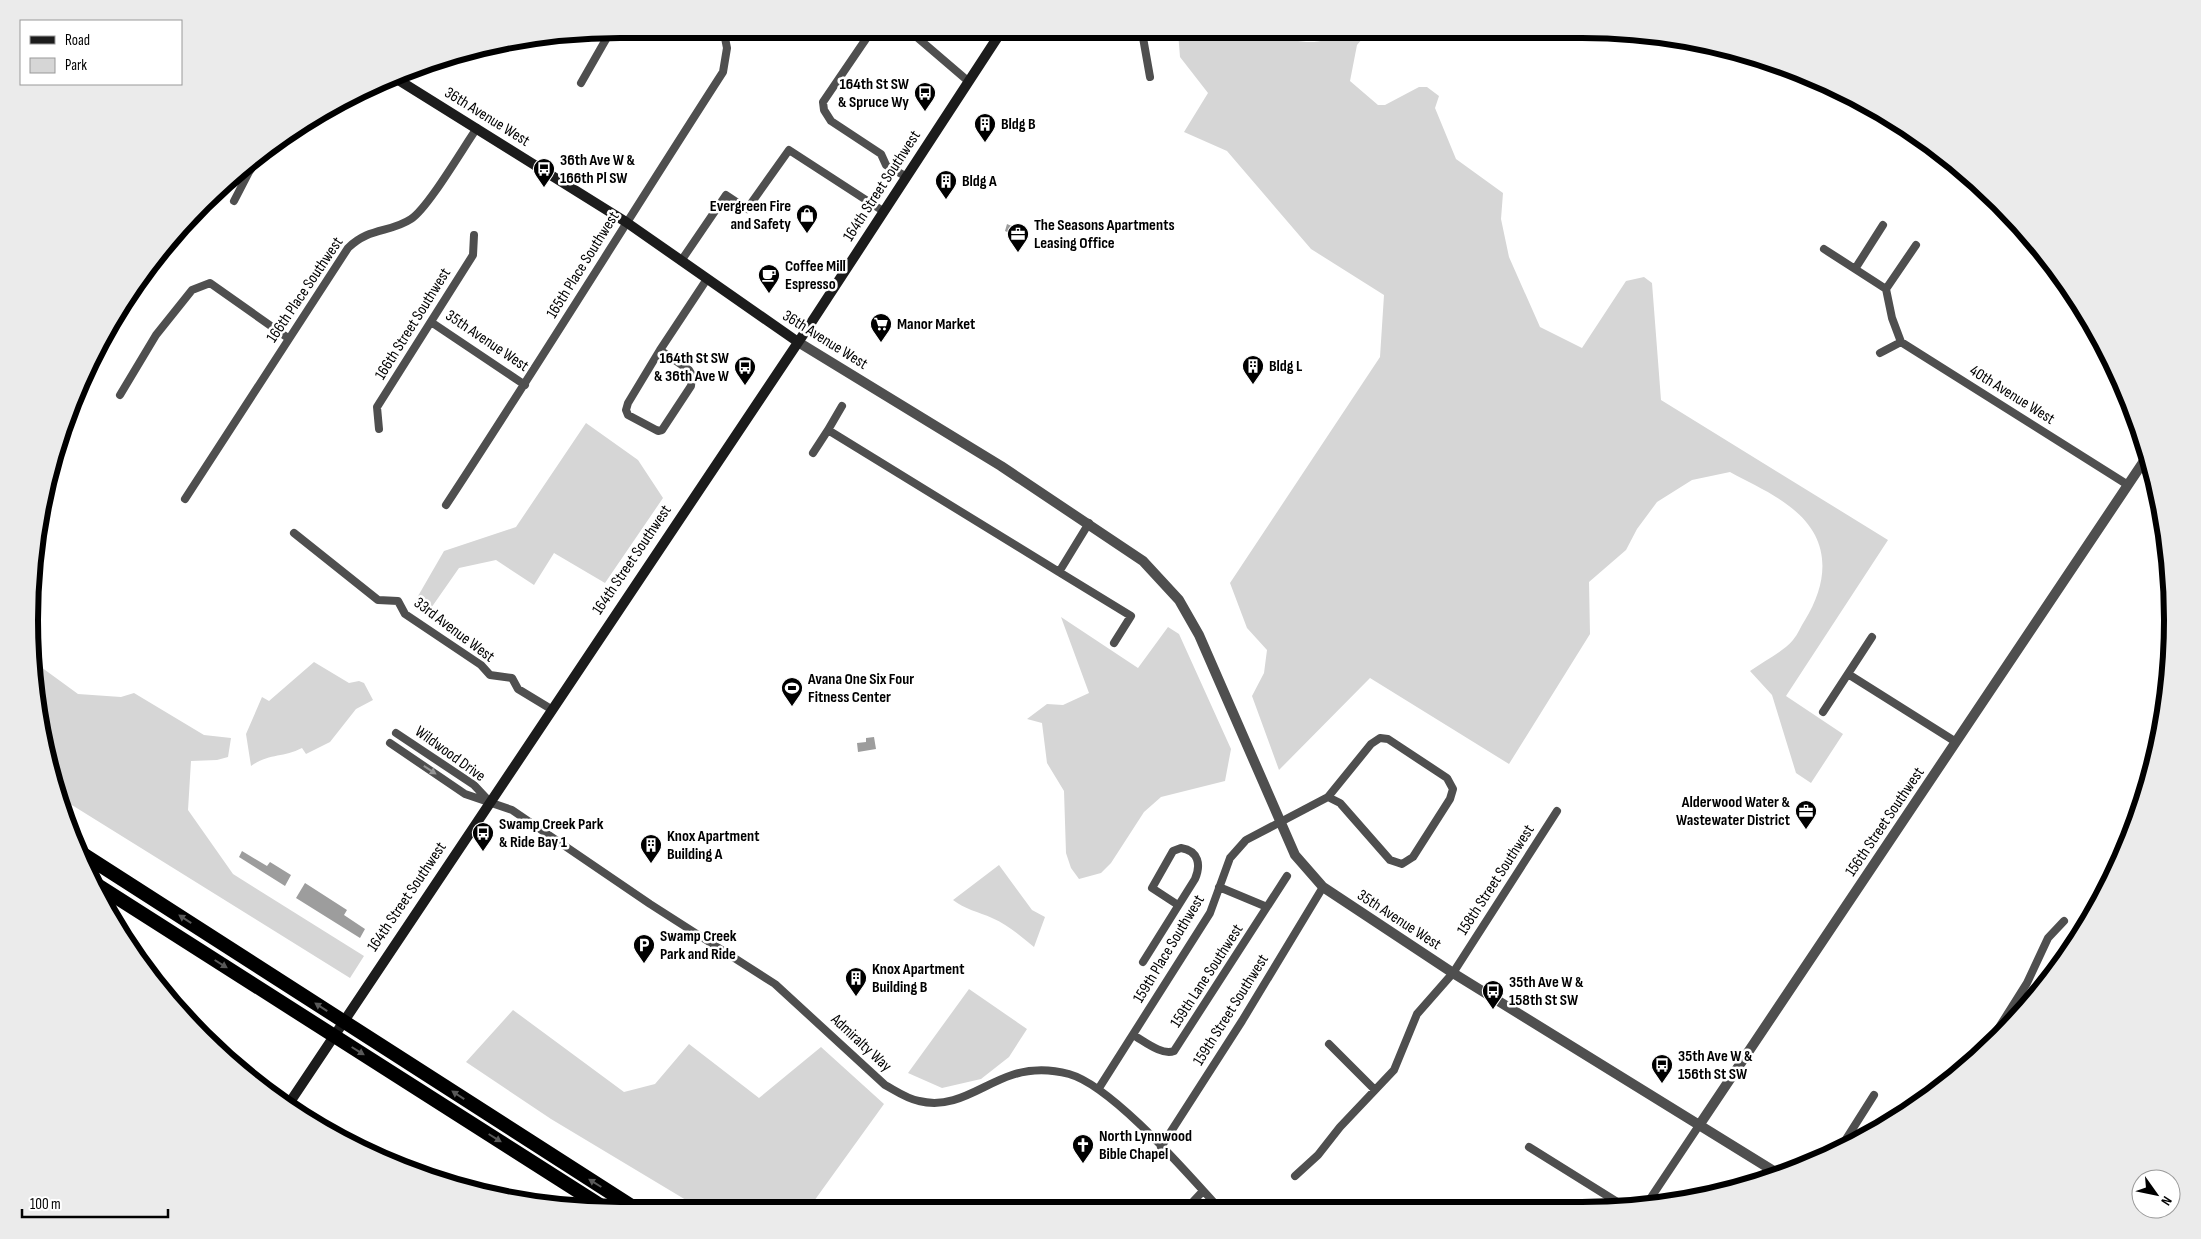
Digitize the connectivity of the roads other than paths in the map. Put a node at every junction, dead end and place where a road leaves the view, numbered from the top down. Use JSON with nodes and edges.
{"nodes":[{"id":1,"x":725,"y":37,"type":"edge"},
{"id":2,"x":867,"y":37,"type":"edge"},
{"id":3,"x":918,"y":37,"type":"edge"},
{"id":4,"x":997,"y":37,"type":"edge"},
{"id":5,"x":1143,"y":37,"type":"edge"},
{"id":6,"x":607,"y":38,"type":"edge"},
{"id":7,"x":1150,"y":77,"type":"dead end"},
{"id":8,"x":400,"y":81,"type":"edge"},
{"id":9,"x":968,"y":81,"type":"junction"},
{"id":10,"x":581,"y":83,"type":"dead end"},
{"id":11,"x":477,"y":128,"type":"junction"},
{"id":12,"x":250,"y":170,"type":"edge"},
{"id":13,"x":905,"y":176,"type":"junction"},
{"id":14,"x":234,"y":201,"type":"dead end"},
{"id":15,"x":883,"y":211,"type":"junction"},
{"id":16,"x":626,"y":222,"type":"junction"},
{"id":17,"x":1883,"y":225,"type":"dead end"},
{"id":18,"x":474,"y":235,"type":"dead end"},
{"id":19,"x":1916,"y":245,"type":"dead end"},
{"id":20,"x":1824,"y":249,"type":"dead end"},
{"id":21,"x":681,"y":261,"type":"junction"},
{"id":22,"x":1855,"y":269,"type":"junction"},
{"id":23,"x":707,"y":279,"type":"junction"},
{"id":24,"x":1886,"y":289,"type":"junction"},
{"id":25,"x":431,"y":322,"type":"junction"},
{"id":26,"x":288,"y":338,"type":"junction"},
{"id":27,"x":798,"y":342,"type":"junction"},
{"id":28,"x":1901,"y":342,"type":"junction"},
{"id":29,"x":660,"y":350,"type":"junction"},
{"id":30,"x":1880,"y":354,"type":"dead end"},
{"id":31,"x":525,"y":385,"type":"junction"},
{"id":32,"x":120,"y":395,"type":"dead end"},
{"id":33,"x":842,"y":406,"type":"dead end"},
{"id":34,"x":379,"y":428,"type":"dead end"},
{"id":35,"x":828,"y":430,"type":"junction"},
{"id":36,"x":813,"y":453,"type":"dead end"},
{"id":37,"x":2142,"y":463,"type":"edge"},
{"id":38,"x":2128,"y":485,"type":"junction"},
{"id":39,"x":185,"y":499,"type":"dead end"},
{"id":40,"x":446,"y":505,"type":"dead end"},
{"id":41,"x":1090,"y":523,"type":"junction"},
{"id":42,"x":294,"y":533,"type":"dead end"},
{"id":43,"x":1143,"y":561,"type":"joint"},
{"id":44,"x":1059,"y":572,"type":"junction"},
{"id":45,"x":1872,"y":637,"type":"dead end"},
{"id":46,"x":1114,"y":643,"type":"dead end"},
{"id":47,"x":1848,"y":674,"type":"junction"},
{"id":48,"x":551,"y":709,"type":"junction"},
{"id":49,"x":1823,"y":712,"type":"dead end"},
{"id":50,"x":396,"y":733,"type":"dead end"},
{"id":51,"x":1956,"y":742,"type":"junction"},
{"id":52,"x":390,"y":743,"type":"dead end"},
{"id":53,"x":1328,"y":797,"type":"junction"},
{"id":54,"x":489,"y":802,"type":"junction"},
{"id":55,"x":1557,"y":811,"type":"dead end"},
{"id":56,"x":1280,"y":824,"type":"junction"},
{"id":57,"x":89,"y":858,"type":"edge"},
{"id":58,"x":1287,"y":876,"type":"dead end"},
{"id":59,"x":1220,"y":887,"type":"junction"},
{"id":60,"x":1323,"y":887,"type":"junction"},
{"id":61,"x":104,"y":890,"type":"edge"},
{"id":62,"x":1178,"y":905,"type":"junction"},
{"id":63,"x":1267,"y":907,"type":"junction"},
{"id":64,"x":2064,"y":921,"type":"dead end"},
{"id":65,"x":1143,"y":962,"type":"dead end"},
{"id":66,"x":1453,"y":973,"type":"junction"},
{"id":67,"x":2005,"y":1018,"type":"edge"},
{"id":68,"x":1133,"y":1035,"type":"junction"},
{"id":69,"x":1329,"y":1044,"type":"dead end"},
{"id":70,"x":1099,"y":1088,"type":"junction"},
{"id":71,"x":1375,"y":1090,"type":"junction"},
{"id":72,"x":1874,"y":1095,"type":"dead end"},
{"id":73,"x":291,"y":1100,"type":"edge"},
{"id":74,"x":1700,"y":1124,"type":"junction"},
{"id":75,"x":1848,"y":1136,"type":"edge"},
{"id":76,"x":1161,"y":1147,"type":"junction"},
{"id":77,"x":1529,"y":1147,"type":"dead end"},
{"id":78,"x":1772,"y":1170,"type":"edge"},
{"id":79,"x":1296,"y":1176,"type":"dead end"},
{"id":80,"x":1203,"y":1191,"type":"junction"},
{"id":81,"x":1651,"y":1197,"type":"edge"},
{"id":82,"x":1614,"y":1200,"type":"edge"},
{"id":83,"x":593,"y":1201,"type":"edge"},
{"id":84,"x":625,"y":1202,"type":"edge"},
{"id":85,"x":1193,"y":1202,"type":"edge"},
{"id":86,"x":1213,"y":1202,"type":"edge"}],
"edges":[{"from":1,"to":16,"type":"street","name":"165th Place Southwest"},
{"from":2,"to":13,"type":"street"},
{"from":3,"to":9,"type":"street"},
{"from":4,"to":9,"type":"main road","name":"164th Street Southwest"},
{"from":5,"to":7,"type":"street"},
{"from":6,"to":10,"type":"street"},
{"from":8,"to":11,"type":"main road","name":"36th Avenue West"},
{"from":9,"to":13,"type":"main road","name":"164th Street Southwest"},
{"from":11,"to":16,"type":"main road","name":"36th Avenue West"},
{"from":11,"to":26,"type":"street","name":"166th Place Southwest"},
{"from":12,"to":14,"type":"street"},
{"from":13,"to":15,"type":"main road","name":"164th Street Southwest"},
{"from":15,"to":21,"type":"street"},
{"from":15,"to":27,"type":"main road","name":"164th Street Southwest"},
{"from":16,"to":21,"type":"main road","name":"36th Avenue West"},
{"from":16,"to":31,"type":"street","name":"165th Place Southwest"},
{"from":17,"to":22,"type":"street"},
{"from":18,"to":25,"type":"street","name":"166th Street Southwest"},
{"from":19,"to":24,"type":"street"},
{"from":20,"to":22,"type":"street"},
{"from":21,"to":23,"type":"main road","name":"36th Avenue West"},
{"from":22,"to":24,"type":"street"},
{"from":23,"to":27,"type":"main road","name":"36th Avenue West"},
{"from":23,"to":29,"type":"street"},
{"from":24,"to":28,"type":"street"},
{"from":25,"to":31,"type":"street","name":"35th Avenue West"},
{"from":25,"to":34,"type":"street","name":"166th Street Southwest"},
{"from":26,"to":32,"type":"street"},
{"from":26,"to":39,"type":"street","name":"166th Place Southwest"},
{"from":27,"to":41,"type":"street","name":"36th Avenue West"},
{"from":27,"to":48,"type":"main road","name":"164th Street Southwest"},
{"from":28,"to":30,"type":"street"},
{"from":28,"to":38,"type":"street","name":"40th Avenue West"},
{"from":29,"to":29,"type":"street"},
{"from":31,"to":40,"type":"street","name":"165th Place Southwest"},
{"from":33,"to":35,"type":"street"},
{"from":35,"to":36,"type":"street"},
{"from":35,"to":44,"type":"street"},
{"from":37,"to":38,"type":"street","name":"156th Street Southwest"},
{"from":38,"to":51,"type":"street","name":"156th Street Southwest"},
{"from":41,"to":43,"type":"street","name":"36th Avenue West"},
{"from":41,"to":44,"type":"street"},
{"from":42,"to":48,"type":"street","name":"33rd Avenue West"},
{"from":43,"to":56,"type":"street","name":"35th Avenue West"},
{"from":44,"to":46,"type":"street"},
{"from":45,"to":47,"type":"street"},
{"from":47,"to":49,"type":"street"},
{"from":47,"to":51,"type":"street"},
{"from":48,"to":54,"type":"main road","name":"164th Street Southwest"},
{"from":50,"to":54,"type":"street","name":"Wildwood Drive"},
{"from":51,"to":74,"type":"street","name":"156th Street Southwest"},
{"from":52,"to":54,"type":"street","name":"Wildwood Drive","one_way":true},
{"from":53,"to":53,"type":"street","name":"159th Place Southwest"},
{"from":53,"to":56,"type":"street","name":"159th Place Southwest"},
{"from":54,"to":70,"type":"street","name":"Admiralty Way"},
{"from":54,"to":73,"type":"main road","name":"164th Street Southwest"},
{"from":55,"to":66,"type":"street","name":"158th Street Southwest"},
{"from":56,"to":59,"type":"street","name":"159th Place Southwest"},
{"from":56,"to":60,"type":"street","name":"35th Avenue West"},
{"from":84,"to":57,"type":"highway","one_way":true},
{"from":58,"to":63,"type":"street","name":"159th Lane Southwest"},
{"from":59,"to":63,"type":"street"},
{"from":59,"to":68,"type":"street","name":"159th Place Southwest"},
{"from":60,"to":66,"type":"street","name":"35th Avenue West"},
{"from":60,"to":76,"type":"street","name":"159th Street Southwest"},
{"from":61,"to":83,"type":"highway","one_way":true},
{"from":62,"to":62,"type":"street"},
{"from":62,"to":65,"type":"street"},
{"from":63,"to":68,"type":"street","name":"159th Lane Southwest"},
{"from":64,"to":67,"type":"street"},
{"from":66,"to":71,"type":"street","name":"158th Street Southwest"},
{"from":66,"to":74,"type":"street","name":"35th Avenue West"},
{"from":68,"to":70,"type":"street","name":"159th Place Southwest"},
{"from":69,"to":71,"type":"street"},
{"from":70,"to":76,"type":"street","name":"Admiralty Way"},
{"from":71,"to":79,"type":"street","name":"158th Street Southwest"},
{"from":72,"to":75,"type":"street"},
{"from":74,"to":78,"type":"street","name":"35th Avenue West"},
{"from":74,"to":81,"type":"street","name":"156th Street Southwest"},
{"from":76,"to":80,"type":"street","name":"Admiralty Way"},
{"from":77,"to":82,"type":"street"},
{"from":80,"to":85,"type":"street"},
{"from":80,"to":86,"type":"street","name":"Admiralty Way"}]}
